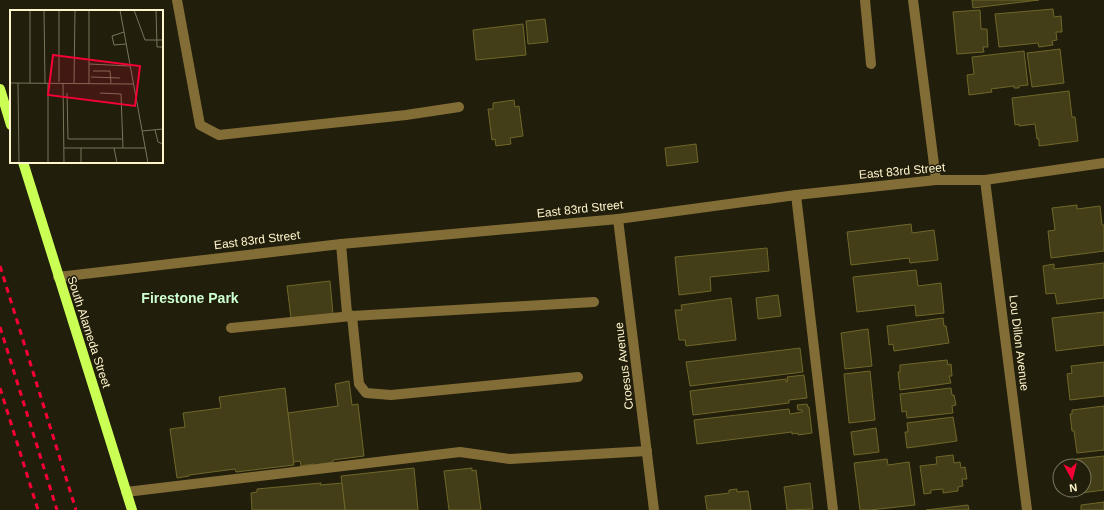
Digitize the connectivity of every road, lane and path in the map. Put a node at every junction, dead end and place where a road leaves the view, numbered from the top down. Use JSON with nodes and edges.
{"nodes":[{"id":1,"x":177,"y":0,"type":"edge"},
{"id":2,"x":865,"y":0,"type":"edge"},
{"id":3,"x":912,"y":0,"type":"edge"},
{"id":4,"x":871,"y":64,"type":"dead end"},
{"id":5,"x":0,"y":89,"type":"edge"},
{"id":6,"x":459,"y":107,"type":"dead end"},
{"id":7,"x":10,"y":122,"type":"edge"},
{"id":8,"x":23,"y":163,"type":"edge"},
{"id":9,"x":1104,"y":163,"type":"edge"},
{"id":10,"x":936,"y":180,"type":"junction"},
{"id":11,"x":985,"y":180,"type":"junction"},
{"id":12,"x":796,"y":195,"type":"junction"},
{"id":13,"x":618,"y":219,"type":"junction"},
{"id":14,"x":341,"y":244,"type":"junction"},
{"id":15,"x":58,"y":277,"type":"junction"},
{"id":16,"x":594,"y":302,"type":"dead end"},
{"id":17,"x":352,"y":316,"type":"junction"},
{"id":18,"x":231,"y":328,"type":"dead end"},
{"id":19,"x":578,"y":377,"type":"dead end"},
{"id":20,"x":647,"y":451,"type":"junction"},
{"id":21,"x":126,"y":492,"type":"junction"},
{"id":22,"x":132,"y":510,"type":"edge"},
{"id":23,"x":654,"y":510,"type":"edge"},
{"id":24,"x":833,"y":510,"type":"edge"},
{"id":25,"x":1027,"y":510,"type":"edge"}],
"edges":[{"from":1,"to":6,"type":"street"},
{"from":2,"to":4,"type":"street"},
{"from":3,"to":10,"type":"street"},
{"from":5,"to":7,"type":"main road"},
{"from":8,"to":15,"type":"main road","name":"South Alameda Street"},
{"from":9,"to":11,"type":"street","name":"East 83rd Street"},
{"from":10,"to":11,"type":"street","name":"East 83rd Street"},
{"from":10,"to":12,"type":"street","name":"East 83rd Street"},
{"from":11,"to":25,"type":"street","name":"Lou Dillon Avenue"},
{"from":12,"to":13,"type":"street","name":"East 83rd Street"},
{"from":12,"to":24,"type":"street"},
{"from":13,"to":14,"type":"street","name":"East 83rd Street"},
{"from":13,"to":20,"type":"street","name":"Croesus Avenue"},
{"from":14,"to":15,"type":"street","name":"East 83rd Street"},
{"from":14,"to":17,"type":"street"},
{"from":15,"to":21,"type":"main road","name":"South Alameda Street"},
{"from":16,"to":17,"type":"street"},
{"from":17,"to":18,"type":"street"},
{"from":17,"to":19,"type":"street"},
{"from":20,"to":21,"type":"street"},
{"from":20,"to":23,"type":"street","name":"Croesus Avenue"},
{"from":21,"to":22,"type":"main road","name":"South Alameda Street"}]}
